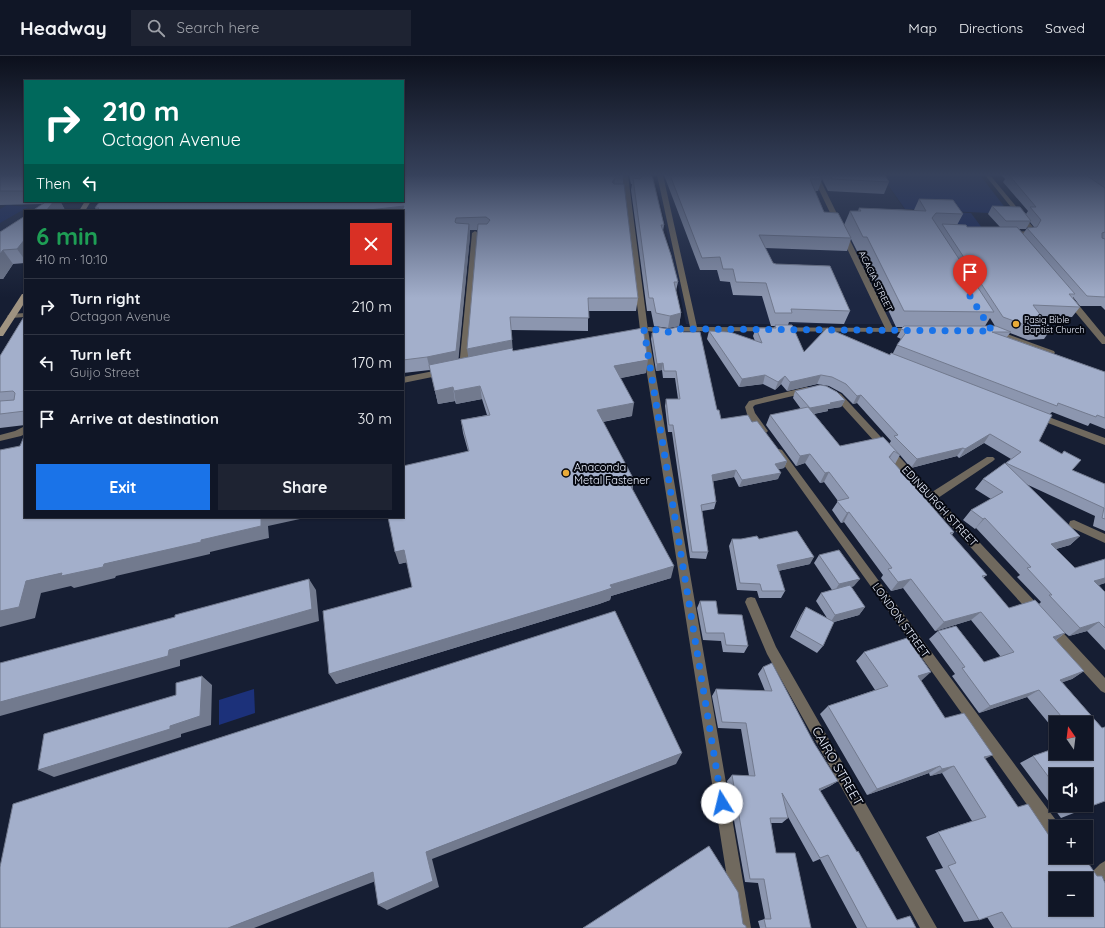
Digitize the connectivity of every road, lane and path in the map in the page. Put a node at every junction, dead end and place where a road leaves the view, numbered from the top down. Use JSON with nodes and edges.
{"nodes":[{"id":1,"x":629,"y":216,"type":"edge"},
{"id":2,"x":669,"y":216,"type":"edge"},
{"id":3,"x":834,"y":216,"type":"edge"},
{"id":4,"x":1021,"y":216,"type":"edge"},
{"id":5,"x":475,"y":233,"type":"dead end"},
{"id":6,"x":1000,"y":233,"type":"edge"},
{"id":7,"x":1065,"y":294,"type":"edge"},
{"id":8,"x":24,"y":297,"type":"edge"},
{"id":9,"x":24,"y":315,"type":"edge"},
{"id":10,"x":11,"y":316,"type":"junction"},
{"id":11,"x":694,"y":329,"type":"junction"},
{"id":12,"x":990,"y":329,"type":"edge"},
{"id":13,"x":644,"y":330,"type":"junction"},
{"id":14,"x":890,"y":330,"type":"junction"},
{"id":15,"x":921,"y":330,"type":"edge"},
{"id":16,"x":823,"y":331,"type":"junction"},
{"id":17,"x":0,"y":334,"type":"edge"},
{"id":18,"x":845,"y":339,"type":"edge"},
{"id":19,"x":1105,"y":342,"type":"edge"},
{"id":20,"x":1062,"y":357,"type":"edge"},
{"id":21,"x":404,"y":380,"type":"edge"},
{"id":22,"x":749,"y":407,"type":"joint"},
{"id":23,"x":1030,"y":413,"type":"edge"},
{"id":24,"x":24,"y":431,"type":"edge"},
{"id":25,"x":0,"y":438,"type":"edge"},
{"id":26,"x":1105,"y":442,"type":"edge"},
{"id":27,"x":990,"y":459,"type":"dead end"},
{"id":28,"x":932,"y":497,"type":"junction"},
{"id":29,"x":1074,"y":524,"type":"dead end"},
{"id":30,"x":1105,"y":539,"type":"edge"},
{"id":31,"x":751,"y":602,"type":"dead end"},
{"id":32,"x":1105,"y":687,"type":"edge"},
{"id":33,"x":1049,"y":823,"type":"edge"},
{"id":34,"x":1105,"y":869,"type":"edge"},
{"id":35,"x":1083,"y":870,"type":"edge"},
{"id":36,"x":743,"y":928,"type":"edge"},
{"id":37,"x":929,"y":928,"type":"edge"}],
"edges":[{"from":1,"to":13,"type":"street"},
{"from":2,"to":11,"type":"street"},
{"from":3,"to":14,"type":"street","name":"ACACIA STREET"},
{"from":4,"to":6,"type":"street"},
{"from":5,"to":21,"type":"street"},
{"from":7,"to":19,"type":"street"},
{"from":8,"to":10,"type":"main road"},
{"from":9,"to":10,"type":"street"},
{"from":10,"to":17,"type":"main road"},
{"from":11,"to":13,"type":"street"},
{"from":11,"to":16,"type":"street"},
{"from":12,"to":20,"type":"street"},
{"from":13,"to":36,"type":"street"},
{"from":14,"to":15,"type":"street"},
{"from":14,"to":16,"type":"street"},
{"from":16,"to":18,"type":"street"},
{"from":22,"to":28,"type":"street","name":"EDINBURGH STREET"},
{"from":22,"to":33,"type":"street","name":"LONDON STREET"},
{"from":23,"to":26,"type":"street"},
{"from":24,"to":25,"type":"street"},
{"from":27,"to":28,"type":"street"},
{"from":28,"to":32,"type":"street","name":"EDINBURGH STREET"},
{"from":29,"to":30,"type":"street"},
{"from":31,"to":37,"type":"street","name":"CAIRO STREET"},
{"from":34,"to":35,"type":"street"}]}
